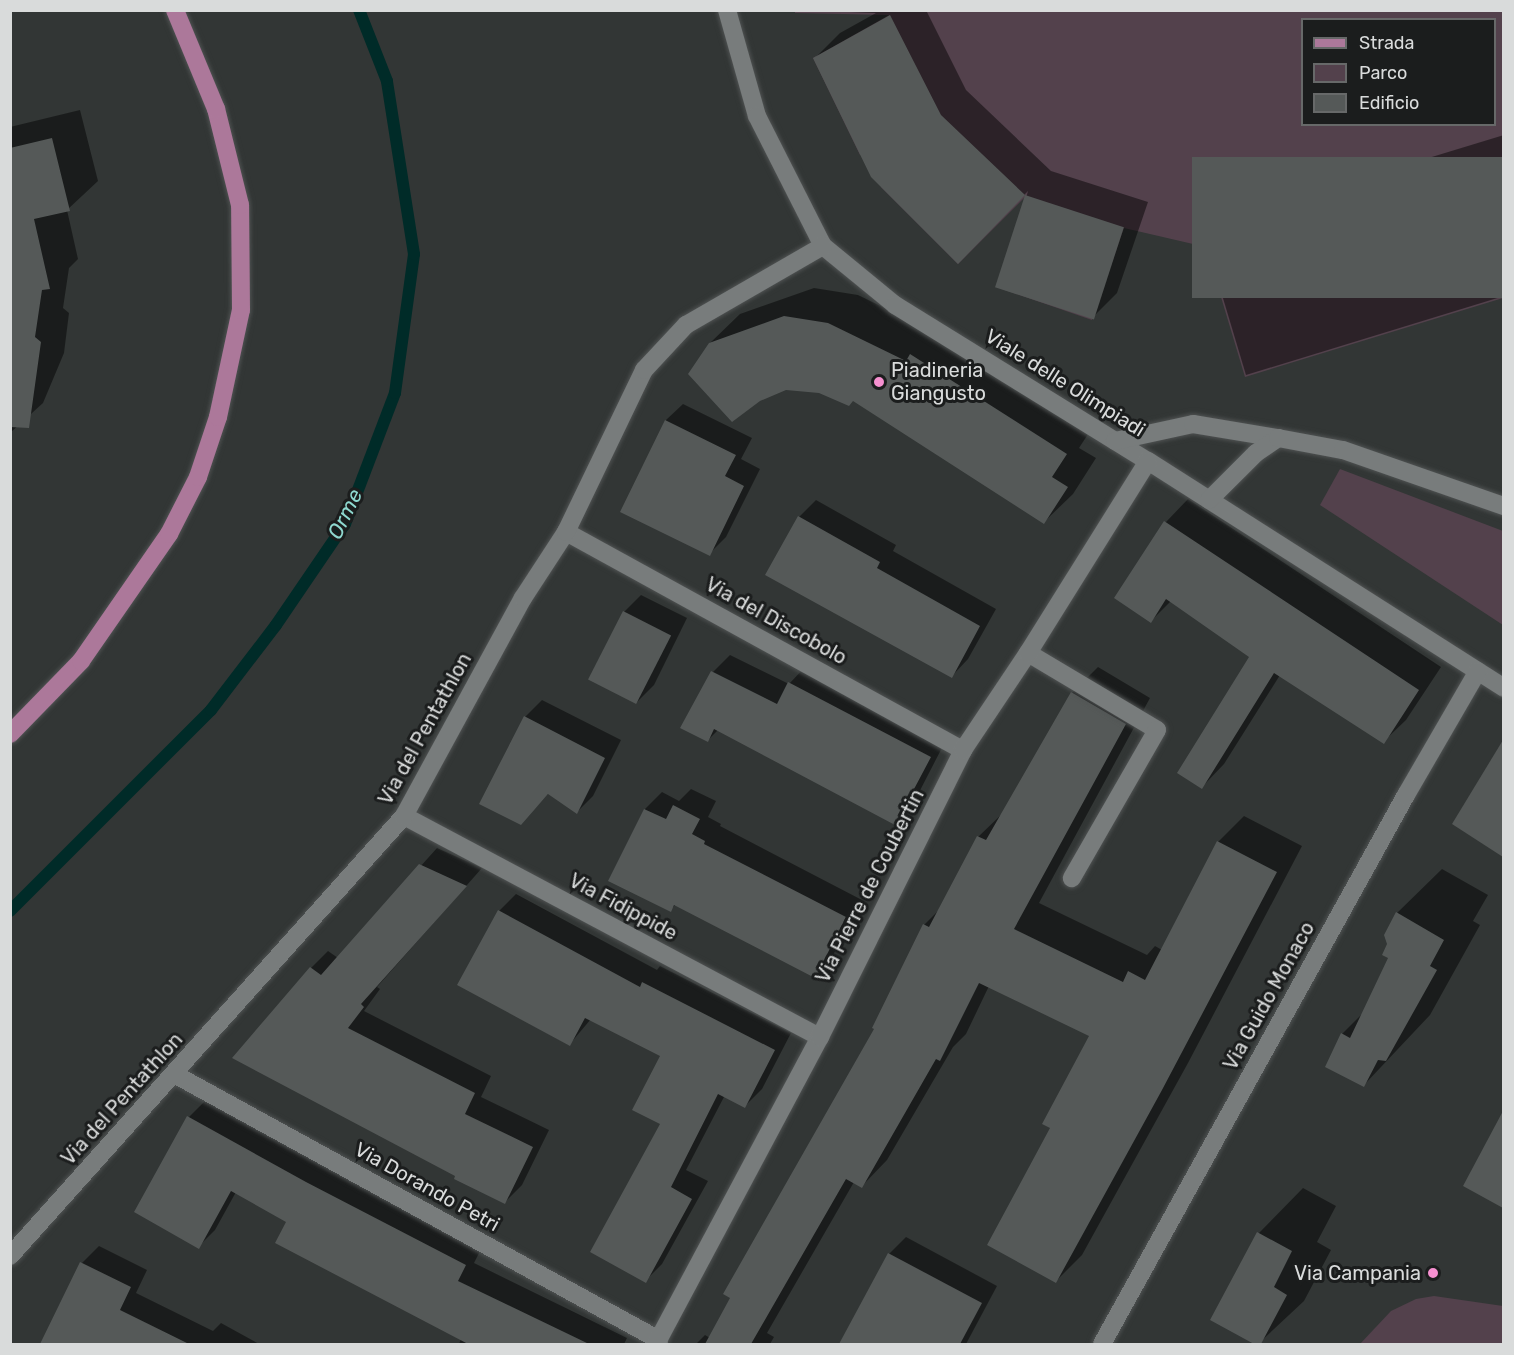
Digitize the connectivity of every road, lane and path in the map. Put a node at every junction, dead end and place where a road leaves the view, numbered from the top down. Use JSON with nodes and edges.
{"nodes":[{"id":1,"x":175,"y":10,"type":"edge"},
{"id":2,"x":727,"y":10,"type":"edge"},
{"id":3,"x":823,"y":246,"type":"junction"},
{"id":4,"x":1278,"y":438,"type":"junction"},
{"id":5,"x":1114,"y":441,"type":"junction"},
{"id":6,"x":1148,"y":461,"type":"junction"},
{"id":7,"x":1209,"y":501,"type":"junction"},
{"id":8,"x":1503,"y":506,"type":"edge"},
{"id":9,"x":566,"y":532,"type":"junction"},
{"id":10,"x":1028,"y":652,"type":"junction"},
{"id":11,"x":1478,"y":671,"type":"junction"},
{"id":12,"x":1503,"y":688,"type":"edge"},
{"id":13,"x":10,"y":734,"type":"edge"},
{"id":14,"x":963,"y":750,"type":"junction"},
{"id":15,"x":404,"y":816,"type":"junction"},
{"id":16,"x":1072,"y":878,"type":"dead end"},
{"id":17,"x":819,"y":1037,"type":"junction"},
{"id":18,"x":174,"y":1074,"type":"junction"},
{"id":19,"x":10,"y":1256,"type":"edge"},
{"id":20,"x":657,"y":1342,"type":"edge"},
{"id":21,"x":1109,"y":1342,"type":"edge"}],
"edges":[{"from":1,"to":13,"type":"main road"},
{"from":2,"to":3,"type":"street","name":"Viale delle Olimpiadi"},
{"from":3,"to":5,"type":"street","name":"Viale delle Olimpiadi"},
{"from":3,"to":9,"type":"street","name":"Via del Pentathlon"},
{"from":4,"to":5,"type":"street"},
{"from":4,"to":7,"type":"street"},
{"from":4,"to":8,"type":"street"},
{"from":5,"to":6,"type":"street","name":"Viale delle Olimpiadi"},
{"from":6,"to":7,"type":"street","name":"Viale delle Olimpiadi"},
{"from":6,"to":10,"type":"street","name":"Via Pierre de Coubertin"},
{"from":7,"to":11,"type":"street","name":"Viale delle Olimpiadi"},
{"from":9,"to":14,"type":"street","name":"Via del Discobolo"},
{"from":9,"to":15,"type":"street","name":"Via del Pentathlon"},
{"from":10,"to":14,"type":"street","name":"Via Pierre de Coubertin"},
{"from":10,"to":16,"type":"street"},
{"from":11,"to":12,"type":"street","name":"Viale delle Olimpiadi"},
{"from":11,"to":21,"type":"street","name":"Via Guido Monaco"},
{"from":14,"to":17,"type":"street","name":"Via Pierre de Coubertin"},
{"from":15,"to":17,"type":"street","name":"Via Fidippide"},
{"from":15,"to":18,"type":"street","name":"Via del Pentathlon"},
{"from":17,"to":20,"type":"street","name":"Via Pierre de Coubertin"},
{"from":18,"to":19,"type":"street","name":"Via del Pentathlon"},
{"from":18,"to":20,"type":"street","name":"Via Dorando Petri"}]}
